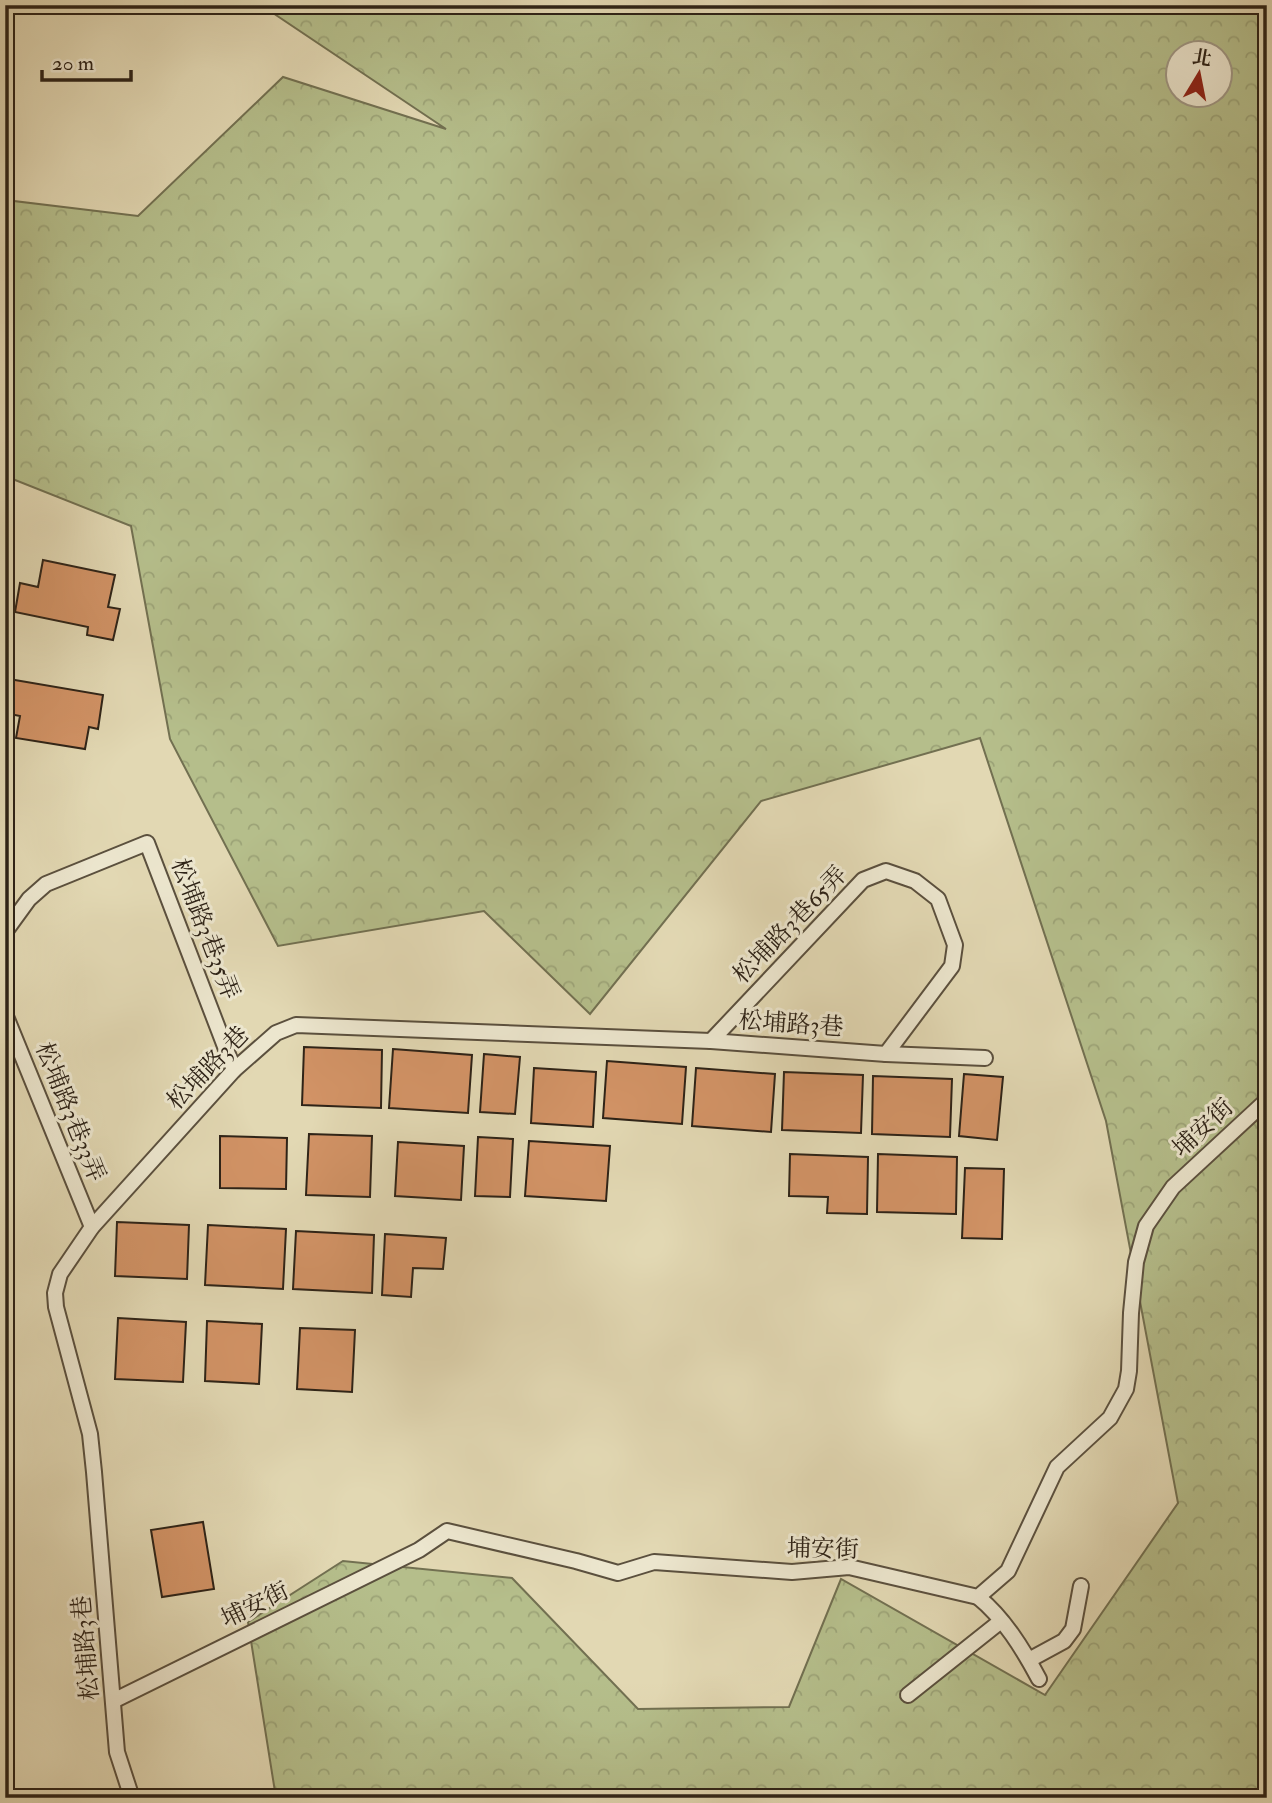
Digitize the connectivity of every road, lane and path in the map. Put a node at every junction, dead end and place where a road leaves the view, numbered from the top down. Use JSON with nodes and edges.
{"nodes":[{"id":1,"x":5,"y":932,"type":"edge"},
{"id":2,"x":5,"y":1014,"type":"edge"},
{"id":3,"x":711,"y":1041,"type":"junction"},
{"id":4,"x":886,"y":1054,"type":"junction"},
{"id":5,"x":985,"y":1058,"type":"dead end"},
{"id":6,"x":234,"y":1070,"type":"junction"},
{"id":7,"x":1267,"y":1100,"type":"edge"},
{"id":8,"x":92,"y":1227,"type":"junction"},
{"id":9,"x":1081,"y":1586,"type":"dead end"},
{"id":10,"x":978,"y":1597,"type":"junction"},
{"id":11,"x":1001,"y":1621,"type":"junction"},
{"id":12,"x":1029,"y":1660,"type":"junction"},
{"id":13,"x":1039,"y":1679,"type":"dead end"},
{"id":14,"x":908,"y":1695,"type":"dead end"},
{"id":15,"x":113,"y":1701,"type":"junction"},
{"id":16,"x":132,"y":1798,"type":"edge"}],
"edges":[{"from":1,"to":6,"type":"lane","name":"松埔路3巷35弄"},
{"from":2,"to":8,"type":"lane","name":"松埔路3巷33弄"},
{"from":3,"to":4,"type":"lane","name":"松埔路3巷"},
{"from":3,"to":4,"type":"lane","name":"松埔路3巷65弄"},
{"from":3,"to":6,"type":"lane","name":"松埔路3巷"},
{"from":4,"to":5,"type":"lane","name":"松埔路3巷"},
{"from":6,"to":8,"type":"lane","name":"松埔路3巷"},
{"from":7,"to":10,"type":"lane","name":"埔安街"},
{"from":8,"to":15,"type":"lane","name":"松埔路3巷"},
{"from":9,"to":12,"type":"lane"},
{"from":10,"to":11,"type":"lane"},
{"from":10,"to":15,"type":"lane","name":"埔安街"},
{"from":11,"to":12,"type":"lane"},
{"from":11,"to":14,"type":"lane"},
{"from":12,"to":13,"type":"lane"},
{"from":15,"to":16,"type":"lane","name":"松埔路3巷"}]}
